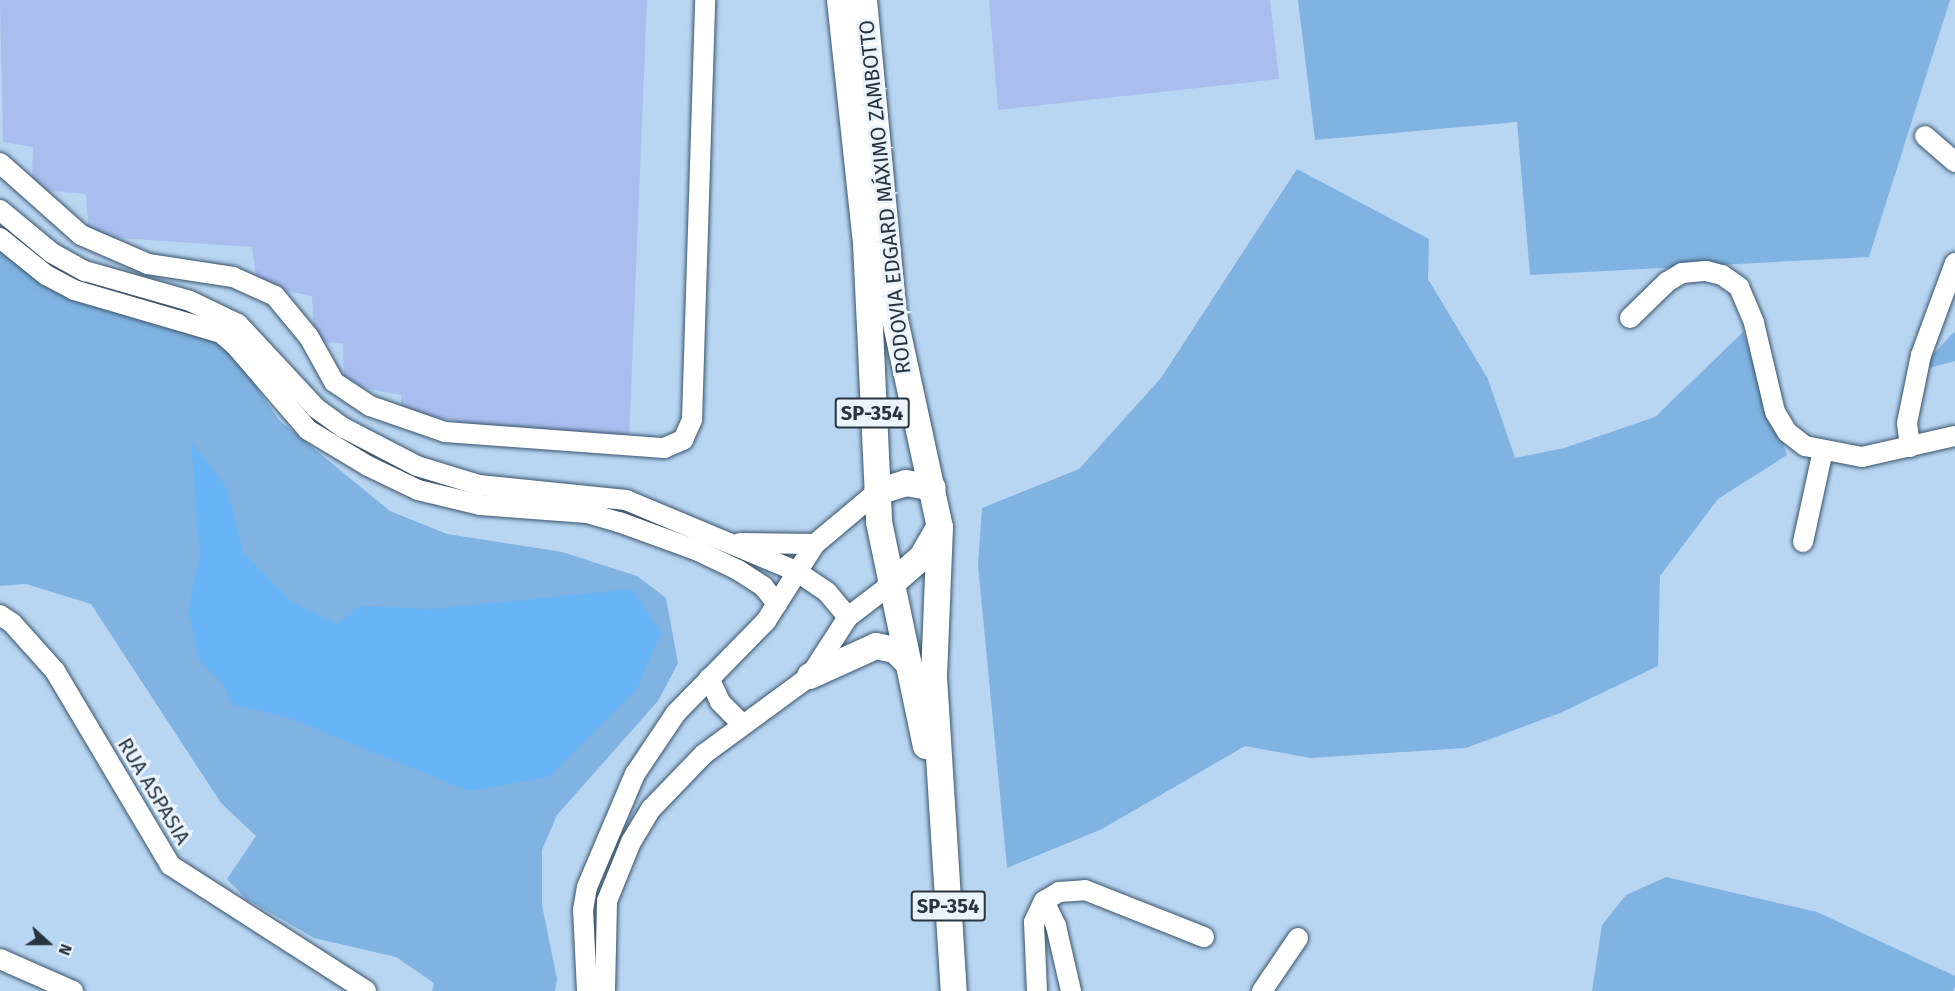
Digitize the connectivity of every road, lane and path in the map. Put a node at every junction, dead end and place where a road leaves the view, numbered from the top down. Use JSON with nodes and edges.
{"nodes":[{"id":1,"x":705,"y":0,"type":"edge"},
{"id":2,"x":840,"y":0,"type":"edge"},
{"id":3,"x":864,"y":0,"type":"edge"},
{"id":4,"x":1925,"y":136,"type":"dead end"},
{"id":5,"x":1955,"y":162,"type":"edge"},
{"id":6,"x":0,"y":163,"type":"edge"},
{"id":7,"x":0,"y":210,"type":"edge"},
{"id":8,"x":0,"y":238,"type":"edge"},
{"id":9,"x":1955,"y":263,"type":"edge"},
{"id":10,"x":1630,"y":318,"type":"dead end"},
{"id":11,"x":1955,"y":436,"type":"edge"},
{"id":12,"x":1910,"y":447,"type":"junction"},
{"id":13,"x":1823,"y":450,"type":"junction"},
{"id":14,"x":933,"y":488,"type":"junction"},
{"id":15,"x":877,"y":492,"type":"junction"},
{"id":16,"x":940,"y":527,"type":"junction"},
{"id":17,"x":721,"y":540,"type":"junction"},
{"id":18,"x":1803,"y":542,"type":"dead end"},
{"id":19,"x":815,"y":544,"type":"junction"},
{"id":20,"x":796,"y":572,"type":"junction"},
{"id":21,"x":890,"y":585,"type":"junction"},
{"id":22,"x":777,"y":604,"type":"junction"},
{"id":23,"x":0,"y":615,"type":"edge"},
{"id":24,"x":848,"y":617,"type":"junction"},
{"id":25,"x":908,"y":663,"type":"junction"},
{"id":26,"x":810,"y":676,"type":"junction"},
{"id":27,"x":710,"y":678,"type":"junction"},
{"id":28,"x":741,"y":723,"type":"junction"},
{"id":29,"x":942,"y":821,"type":"junction"},
{"id":30,"x":1044,"y":901,"type":"junction"},
{"id":31,"x":1204,"y":937,"type":"dead end"},
{"id":32,"x":1298,"y":938,"type":"dead end"},
{"id":33,"x":0,"y":959,"type":"edge"},
{"id":34,"x":73,"y":991,"type":"edge"},
{"id":35,"x":366,"y":991,"type":"edge"},
{"id":36,"x":587,"y":991,"type":"edge"},
{"id":37,"x":605,"y":991,"type":"edge"},
{"id":38,"x":954,"y":991,"type":"edge"},
{"id":39,"x":1037,"y":991,"type":"edge"},
{"id":40,"x":1071,"y":991,"type":"edge"},
{"id":41,"x":1262,"y":991,"type":"edge"}],
"edges":[{"from":1,"to":6,"type":"street"},
{"from":2,"to":15,"type":"main road","name":"RODOVIA EDGARD MÁXIMO ZAMBOTTO","number":"SP-354"},
{"from":3,"to":14,"type":"main road","name":"RODOVIA EDGARD MÁXIMO ZAMBOTTO","number":"SP-354"},
{"from":4,"to":5,"type":"street"},
{"from":7,"to":17,"type":"street"},
{"from":8,"to":22,"type":"street"},
{"from":9,"to":12,"type":"street"},
{"from":10,"to":13,"type":"street"},
{"from":11,"to":12,"type":"street"},
{"from":12,"to":13,"type":"street"},
{"from":13,"to":18,"type":"street"},
{"from":14,"to":15,"type":"main road"},
{"from":14,"to":16,"type":"main road","name":"RODOVIA EDGARD MÁXIMO ZAMBOTTO","number":"SP-354"},
{"from":15,"to":19,"type":"street"},
{"from":15,"to":21,"type":"main road","name":"RODOVIA EDGARD MÁXIMO ZAMBOTTO","number":"SP-354"},
{"from":16,"to":21,"type":"main road"},
{"from":16,"to":29,"type":"main road","name":"RODOVIA EDGARD MÁXIMO ZAMBOTTO","number":"SP-354"},
{"from":17,"to":19,"type":"street"},
{"from":17,"to":20,"type":"street"},
{"from":19,"to":20,"type":"street"},
{"from":20,"to":22,"type":"street"},
{"from":20,"to":24,"type":"street"},
{"from":21,"to":24,"type":"street"},
{"from":21,"to":25,"type":"main road","name":"RODOVIA EDGARD MÁXIMO ZAMBOTTO","number":"SP-354"},
{"from":22,"to":27,"type":"street"},
{"from":23,"to":35,"type":"street","name":"RUA ASPASIA"},
{"from":24,"to":26,"type":"street"},
{"from":25,"to":26,"type":"main road"},
{"from":25,"to":29,"type":"main road","name":"RODOVIA EDGARD MÁXIMO ZAMBOTTO","number":"SP-354"},
{"from":26,"to":28,"type":"street"},
{"from":27,"to":28,"type":"street"},
{"from":27,"to":36,"type":"street"},
{"from":28,"to":37,"type":"street"},
{"from":29,"to":38,"type":"main road","name":"RODOVIA EDGARD MÁXIMO ZAMBOTTO","number":"SP-354"},
{"from":30,"to":31,"type":"street"},
{"from":30,"to":39,"type":"street"},
{"from":30,"to":40,"type":"street"},
{"from":32,"to":41,"type":"street"},
{"from":33,"to":34,"type":"street"}]}
